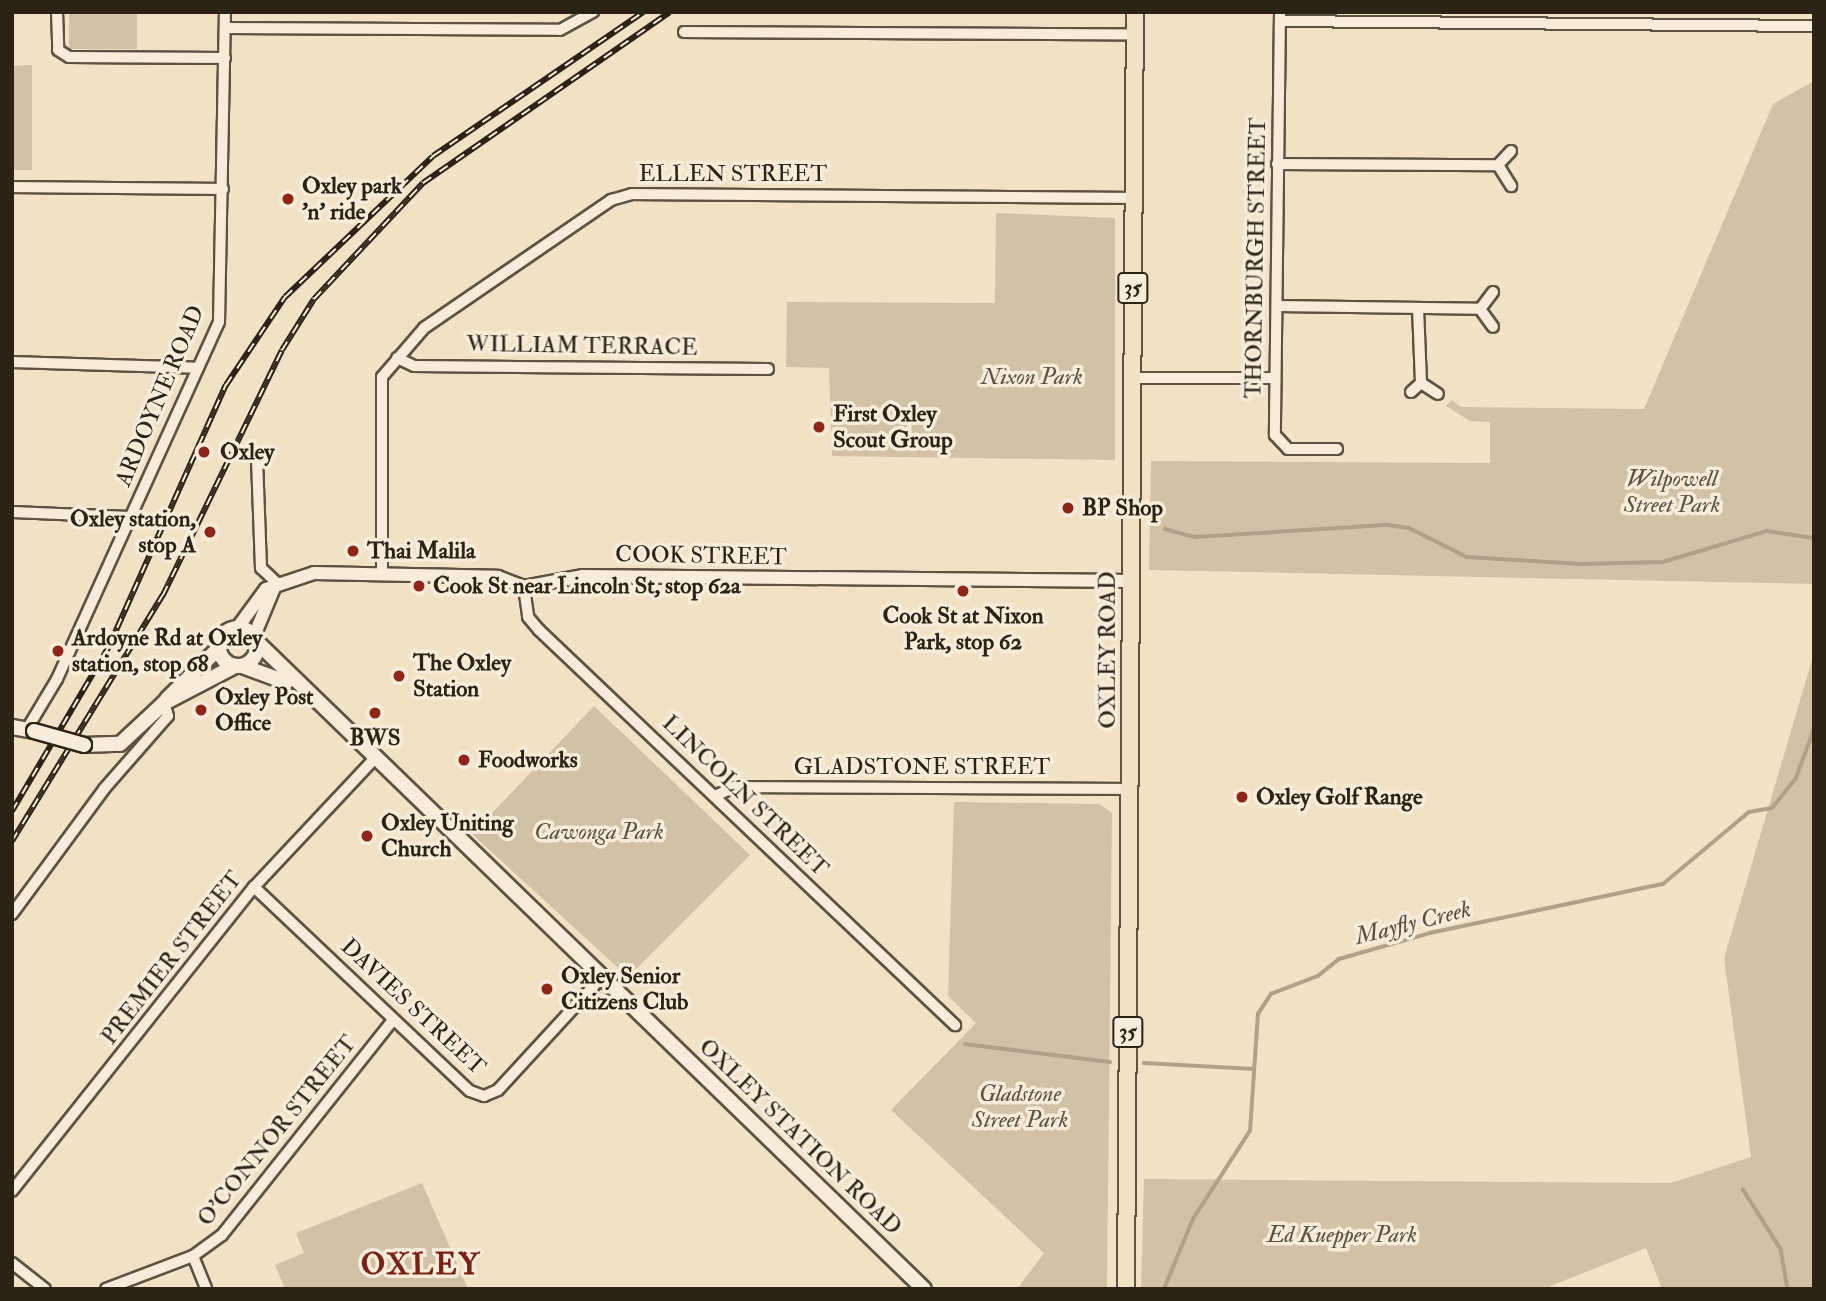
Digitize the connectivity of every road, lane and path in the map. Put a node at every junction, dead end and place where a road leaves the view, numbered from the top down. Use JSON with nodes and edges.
{"nodes":[{"id":1,"x":57,"y":12,"type":"edge"},
{"id":2,"x":225,"y":12,"type":"edge"},
{"id":3,"x":593,"y":12,"type":"edge"},
{"id":4,"x":1135,"y":12,"type":"edge"},
{"id":5,"x":1280,"y":17,"type":"edge"},
{"id":6,"x":1814,"y":26,"type":"edge"},
{"id":7,"x":225,"y":28,"type":"junction"},
{"id":8,"x":684,"y":32,"type":"dead end"},
{"id":9,"x":1135,"y":34,"type":"junction"},
{"id":10,"x":225,"y":58,"type":"junction"},
{"id":11,"x":1511,"y":151,"type":"dead end"},
{"id":12,"x":1277,"y":164,"type":"junction"},
{"id":13,"x":1498,"y":165,"type":"junction"},
{"id":14,"x":1511,"y":186,"type":"dead end"},
{"id":15,"x":12,"y":187,"type":"edge"},
{"id":16,"x":223,"y":189,"type":"junction"},
{"id":17,"x":1134,"y":198,"type":"junction"},
{"id":18,"x":1493,"y":292,"type":"dead end"},
{"id":19,"x":1277,"y":306,"type":"junction"},
{"id":20,"x":1418,"y":308,"type":"junction"},
{"id":21,"x":1480,"y":309,"type":"junction"},
{"id":22,"x":1493,"y":327,"type":"dead end"},
{"id":23,"x":397,"y":358,"type":"junction"},
{"id":24,"x":12,"y":362,"type":"edge"},
{"id":25,"x":198,"y":368,"type":"junction"},
{"id":26,"x":768,"y":369,"type":"dead end"},
{"id":27,"x":1133,"y":378,"type":"junction"},
{"id":28,"x":1275,"y":378,"type":"junction"},
{"id":29,"x":1421,"y":383,"type":"junction"},
{"id":30,"x":1411,"y":392,"type":"dead end"},
{"id":31,"x":1438,"y":394,"type":"dead end"},
{"id":32,"x":1337,"y":449,"type":"dead end"},
{"id":33,"x":257,"y":458,"type":"dead end"},
{"id":34,"x":12,"y":512,"type":"edge"},
{"id":35,"x":130,"y":517,"type":"junction"},
{"id":36,"x":382,"y":574,"type":"junction"},
{"id":37,"x":1131,"y":581,"type":"junction"},
{"id":38,"x":276,"y":582,"type":"junction"},
{"id":39,"x":524,"y":587,"type":"junction"},
{"id":40,"x":238,"y":628,"type":"junction"},
{"id":41,"x":255,"y":639,"type":"junction"},
{"id":42,"x":218,"y":649,"type":"junction"},
{"id":43,"x":239,"y":666,"type":"junction"},
{"id":44,"x":310,"y":699,"type":"junction"},
{"id":45,"x":164,"y":703,"type":"junction"},
{"id":46,"x":24,"y":729,"type":"edge"},
{"id":47,"x":374,"y":759,"type":"junction"},
{"id":48,"x":1130,"y":789,"type":"junction"},
{"id":49,"x":715,"y":796,"type":"junction"},
{"id":50,"x":254,"y":887,"type":"junction"},
{"id":51,"x":12,"y":914,"type":"edge"},
{"id":52,"x":602,"y":977,"type":"junction"},
{"id":53,"x":393,"y":1020,"type":"junction"},
{"id":54,"x":956,"y":1026,"type":"dead end"},
{"id":55,"x":12,"y":1191,"type":"edge"},
{"id":56,"x":193,"y":1256,"type":"junction"},
{"id":57,"x":12,"y":1263,"type":"edge"},
{"id":58,"x":46,"y":1289,"type":"edge"},
{"id":59,"x":106,"y":1289,"type":"edge"},
{"id":60,"x":206,"y":1289,"type":"edge"},
{"id":61,"x":924,"y":1289,"type":"edge"},
{"id":62,"x":1126,"y":1289,"type":"edge"}],
"edges":[{"from":1,"to":10,"type":"street"},
{"from":2,"to":7,"type":"street","name":"ARDOYNE ROAD"},
{"from":3,"to":7,"type":"street"},
{"from":4,"to":9,"type":"main road","name":"OXLEY ROAD","number":"35"},
{"from":5,"to":6,"type":"street"},
{"from":5,"to":12,"type":"street","name":"THORNBURGH STREET"},
{"from":7,"to":10,"type":"street","name":"ARDOYNE ROAD"},
{"from":8,"to":9,"type":"street"},
{"from":9,"to":17,"type":"main road","name":"OXLEY ROAD","number":"35"},
{"from":10,"to":16,"type":"street","name":"ARDOYNE ROAD"},
{"from":11,"to":13,"type":"street"},
{"from":12,"to":13,"type":"street"},
{"from":12,"to":19,"type":"street","name":"THORNBURGH STREET"},
{"from":13,"to":14,"type":"street"},
{"from":15,"to":16,"type":"street"},
{"from":16,"to":25,"type":"street","name":"ARDOYNE ROAD"},
{"from":17,"to":23,"type":"street","name":"ELLEN STREET"},
{"from":17,"to":27,"type":"main road","name":"OXLEY ROAD","number":"35"},
{"from":18,"to":21,"type":"street"},
{"from":19,"to":20,"type":"street"},
{"from":19,"to":28,"type":"street","name":"THORNBURGH STREET"},
{"from":20,"to":21,"type":"street"},
{"from":20,"to":29,"type":"street"},
{"from":21,"to":22,"type":"street"},
{"from":23,"to":26,"type":"street","name":"WILLIAM TERRACE"},
{"from":23,"to":36,"type":"street","name":"ELLEN STREET"},
{"from":24,"to":25,"type":"street"},
{"from":25,"to":35,"type":"street","name":"ARDOYNE ROAD"},
{"from":27,"to":28,"type":"street"},
{"from":27,"to":37,"type":"main road","name":"OXLEY ROAD","number":"35"},
{"from":28,"to":32,"type":"street","name":"THORNBURGH STREET"},
{"from":29,"to":30,"type":"street"},
{"from":29,"to":31,"type":"street"},
{"from":33,"to":38,"type":"street"},
{"from":34,"to":35,"type":"street"},
{"from":35,"to":46,"type":"street","name":"ARDOYNE ROAD"},
{"from":36,"to":38,"type":"street","name":"COOK STREET"},
{"from":36,"to":39,"type":"street","name":"COOK STREET"},
{"from":37,"to":39,"type":"street","name":"COOK STREET"},
{"from":37,"to":48,"type":"main road","name":"OXLEY ROAD","number":"35"},
{"from":38,"to":40,"type":"street"},
{"from":38,"to":41,"type":"street"},
{"from":39,"to":49,"type":"street","name":"LINCOLN STREET"},
{"from":40,"to":41,"type":"main road"},
{"from":40,"to":42,"type":"main road"},
{"from":41,"to":43,"type":"main road"},
{"from":41,"to":44,"type":"main road","name":"OXLEY STATION ROAD"},
{"from":42,"to":43,"type":"main road"},
{"from":42,"to":45,"type":"main road"},
{"from":43,"to":44,"type":"main road","name":"OXLEY STATION ROAD"},
{"from":43,"to":45,"type":"main road"},
{"from":44,"to":47,"type":"main road","name":"OXLEY STATION ROAD"},
{"from":45,"to":46,"type":"main road","bridge":true},
{"from":45,"to":51,"type":"street"},
{"from":47,"to":50,"type":"street","name":"PREMIER STREET"},
{"from":47,"to":52,"type":"main road","name":"OXLEY STATION ROAD"},
{"from":48,"to":49,"type":"street","name":"GLADSTONE STREET"},
{"from":48,"to":62,"type":"main road","name":"OXLEY ROAD","number":"35"},
{"from":49,"to":54,"type":"street","name":"LINCOLN STREET"},
{"from":50,"to":53,"type":"street","name":"DAVIES STREET"},
{"from":50,"to":55,"type":"street","name":"PREMIER STREET"},
{"from":52,"to":53,"type":"street","name":"DAVIES STREET"},
{"from":52,"to":61,"type":"main road","name":"OXLEY STATION ROAD"},
{"from":53,"to":56,"type":"street","name":"O'CONNOR STREET"},
{"from":56,"to":59,"type":"street","name":"O'CONNOR STREET"},
{"from":56,"to":60,"type":"street"},
{"from":57,"to":58,"type":"street"}]}
